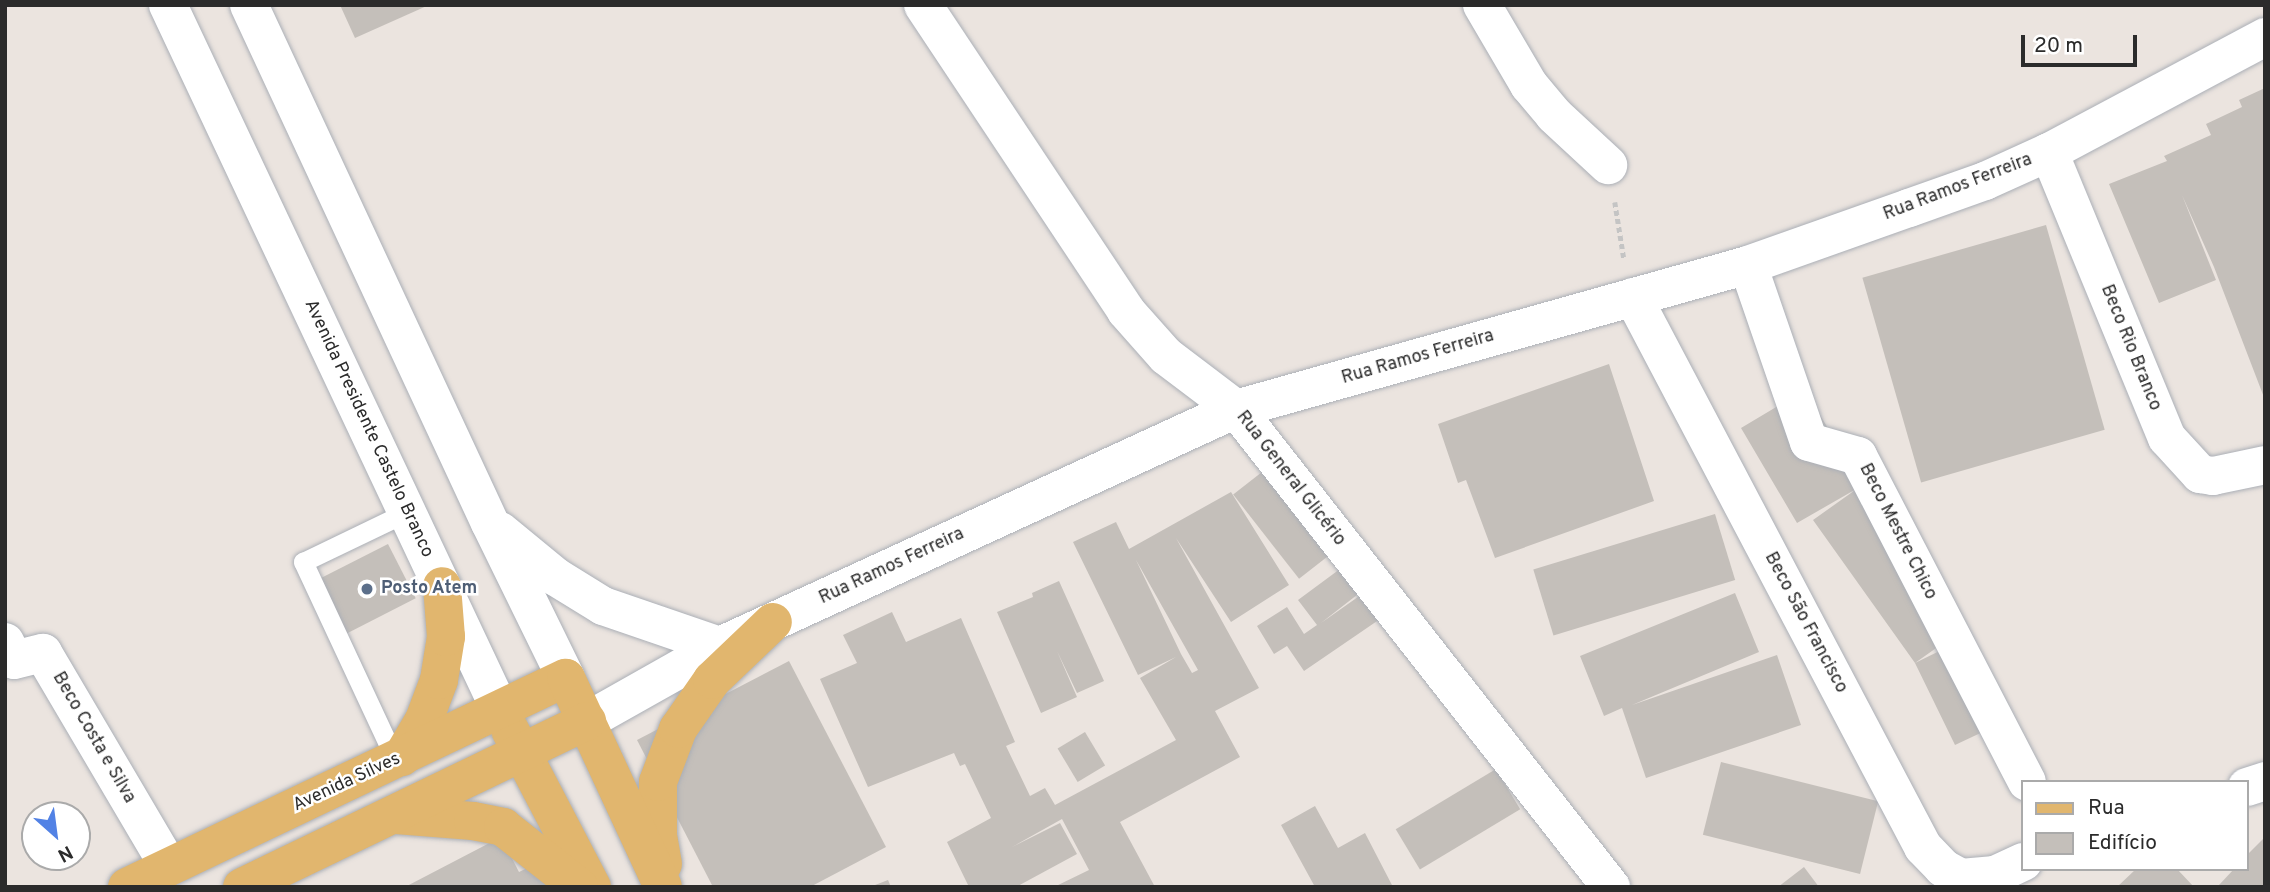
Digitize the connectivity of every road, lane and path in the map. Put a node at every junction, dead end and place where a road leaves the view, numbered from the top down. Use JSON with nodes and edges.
{"nodes":[{"id":1,"x":168,"y":5,"type":"edge"},
{"id":2,"x":249,"y":5,"type":"edge"},
{"id":3,"x":922,"y":5,"type":"edge"},
{"id":4,"x":1482,"y":5,"type":"edge"},
{"id":5,"x":2265,"y":37,"type":"edge"},
{"id":6,"x":2049,"y":152,"type":"junction"},
{"id":7,"x":1608,"y":165,"type":"joint"},
{"id":8,"x":1748,"y":265,"type":"junction"},
{"id":9,"x":1632,"y":298,"type":"junction"},
{"id":10,"x":1236,"y":409,"type":"junction"},
{"id":11,"x":2265,"y":464,"type":"edge"},
{"id":12,"x":407,"y":512,"type":"junction"},
{"id":13,"x":490,"y":523,"type":"junction"},
{"id":14,"x":442,"y":586,"type":"junction"},
{"id":15,"x":773,"y":622,"type":"junction"},
{"id":16,"x":5,"y":642,"type":"edge"},
{"id":17,"x":720,"y":646,"type":"junction"},
{"id":18,"x":566,"y":678,"type":"junction"},
{"id":19,"x":500,"y":710,"type":"junction"},
{"id":20,"x":587,"y":721,"type":"junction"},
{"id":21,"x":522,"y":754,"type":"junction"},
{"id":22,"x":399,"y":759,"type":"junction"},
{"id":23,"x":2026,"y":780,"type":"edge"},
{"id":24,"x":394,"y":815,"type":"junction"},
{"id":25,"x":2022,"y":862,"type":"edge"},
{"id":26,"x":169,"y":867,"type":"junction"},
{"id":27,"x":127,"y":887,"type":"edge"},
{"id":28,"x":242,"y":887,"type":"edge"},
{"id":29,"x":579,"y":887,"type":"edge"},
{"id":30,"x":592,"y":887,"type":"edge"},
{"id":31,"x":665,"y":887,"type":"edge"},
{"id":32,"x":1611,"y":887,"type":"edge"}],
"edges":[{"from":1,"to":12,"type":"main road","name":"Avenida Presidente Castelo Branco"},
{"from":2,"to":13,"type":"main road"},
{"from":3,"to":10,"type":"main road","name":"Rua General Glicério"},
{"from":4,"to":7,"type":"main road"},
{"from":5,"to":6,"type":"main road","name":"Rua Ramos Ferreira"},
{"from":6,"to":8,"type":"main road","name":"Rua Ramos Ferreira"},
{"from":6,"to":11,"type":"main road","name":"Beco Rio Branco"},
{"from":7,"to":9,"type":"path"},
{"from":8,"to":9,"type":"main road","name":"Rua Ramos Ferreira"},
{"from":8,"to":23,"type":"main road","name":"Beco Mestre Chico"},
{"from":9,"to":10,"type":"main road","name":"Rua Ramos Ferreira"},
{"from":9,"to":25,"type":"main road","name":"Beco São Francisco"},
{"from":10,"to":15,"type":"main road","name":"Rua Ramos Ferreira"},
{"from":10,"to":32,"type":"main road","name":"Rua General Glicério"},
{"from":12,"to":14,"type":"main road","name":"Avenida Presidente Castelo Branco"},
{"from":12,"to":22,"type":"lane"},
{"from":13,"to":17,"type":"main road"},
{"from":13,"to":18,"type":"main road"},
{"from":14,"to":19,"type":"main road","name":"Avenida Presidente Castelo Branco"},
{"from":14,"to":22,"type":"main road"},
{"from":15,"to":17,"type":"main road","name":"Rua Ramos Ferreira"},
{"from":15,"to":31,"type":"main road"},
{"from":16,"to":26,"type":"main road","name":"Beco Costa e Silva"},
{"from":17,"to":20,"type":"main road","name":"Rua Ramos Ferreira"},
{"from":18,"to":19,"type":"main road","name":"Avenida Silves"},
{"from":18,"to":20,"type":"main road"},
{"from":19,"to":21,"type":"main road","name":"Avenida Presidente Castelo Branco"},
{"from":19,"to":22,"type":"main road","name":"Avenida Silves"},
{"from":20,"to":21,"type":"main road"},
{"from":20,"to":31,"type":"main road"},
{"from":21,"to":24,"type":"main road"},
{"from":21,"to":30,"type":"main road","name":"Avenida Presidente Castelo Branco"},
{"from":22,"to":26,"type":"main road","name":"Avenida Silves"},
{"from":24,"to":28,"type":"main road"},
{"from":24,"to":29,"type":"main road"},
{"from":26,"to":27,"type":"main road","name":"Avenida Silves"}]}
